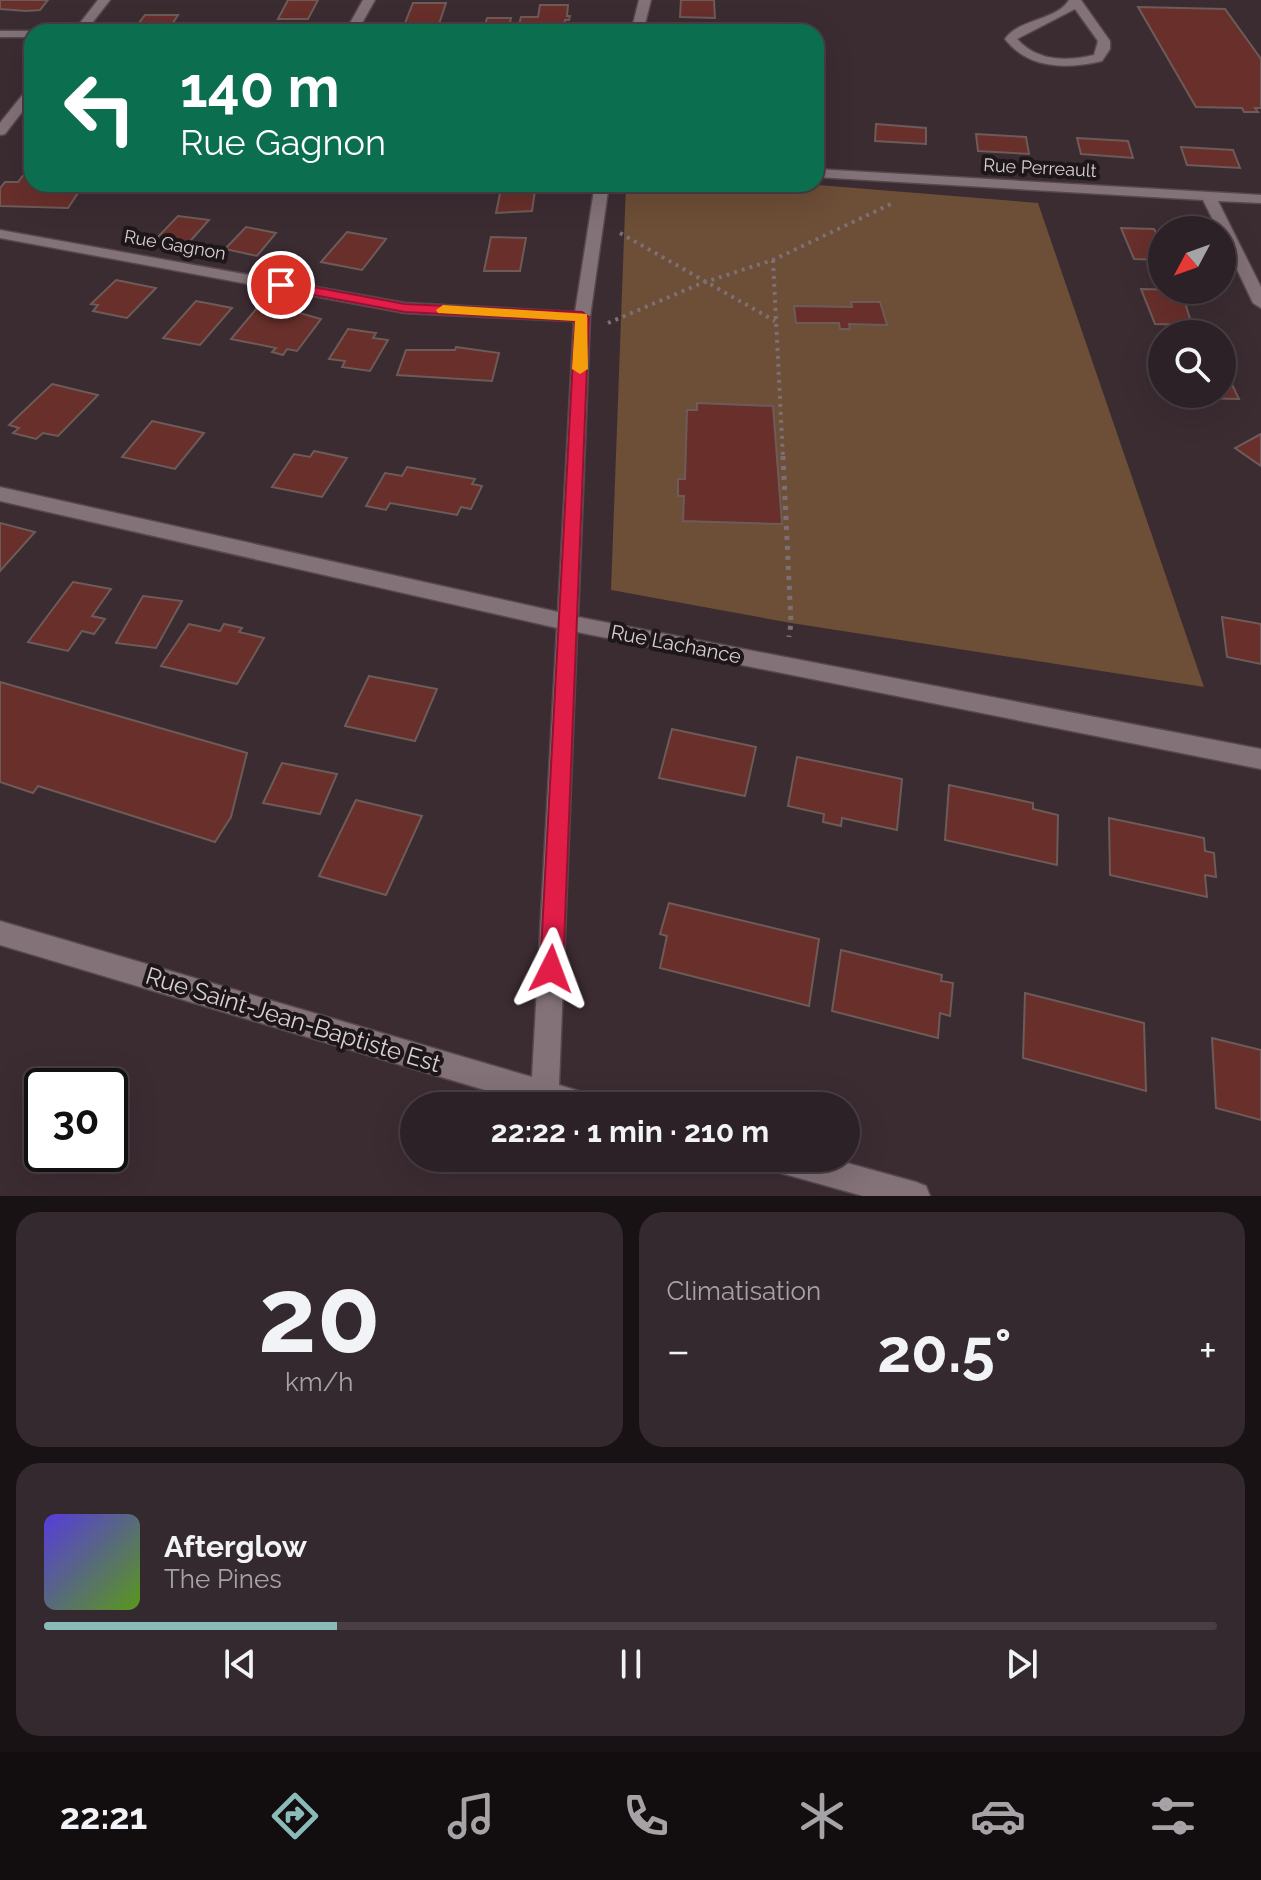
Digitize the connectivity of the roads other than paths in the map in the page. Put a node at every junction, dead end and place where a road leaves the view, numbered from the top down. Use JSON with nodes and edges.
{"nodes":[{"id":1,"x":104,"y":0,"type":"edge"},
{"id":2,"x":369,"y":0,"type":"edge"},
{"id":3,"x":645,"y":0,"type":"edge"},
{"id":4,"x":1076,"y":1,"type":"edge"},
{"id":5,"x":85,"y":24,"type":"edge"},
{"id":6,"x":356,"y":24,"type":"edge"},
{"id":7,"x":639,"y":24,"type":"edge"},
{"id":8,"x":0,"y":34,"type":"edge"},
{"id":9,"x":24,"y":34,"type":"edge"},
{"id":10,"x":24,"y":101,"type":"edge"},
{"id":11,"x":0,"y":131,"type":"edge"},
{"id":12,"x":824,"y":173,"type":"edge"},
{"id":13,"x":601,"y":192,"type":"edge"},
{"id":14,"x":1208,"y":195,"type":"junction"},
{"id":15,"x":1261,"y":199,"type":"edge"},
{"id":16,"x":0,"y":234,"type":"edge"},
{"id":17,"x":1261,"y":303,"type":"edge"},
{"id":18,"x":582,"y":326,"type":"junction"},
{"id":19,"x":0,"y":494,"type":"edge"},
{"id":20,"x":570,"y":623,"type":"junction"},
{"id":21,"x":1261,"y":759,"type":"edge"},
{"id":22,"x":0,"y":933,"type":"edge"},
{"id":23,"x":535,"y":1092,"type":"edge"},
{"id":24,"x":545,"y":1092,"type":"edge"},
{"id":25,"x":828,"y":1172,"type":"edge"},
{"id":26,"x":916,"y":1196,"type":"edge"}],
"edges":[{"from":1,"to":5,"type":"street"},
{"from":2,"to":6,"type":"street"},
{"from":3,"to":7,"type":"street"},
{"from":4,"to":4,"type":"street"},
{"from":8,"to":9,"type":"street"},
{"from":10,"to":11,"type":"street"},
{"from":12,"to":14,"type":"street","name":"Rue Perreault"},
{"from":13,"to":18,"type":"street"},
{"from":14,"to":15,"type":"street","name":"Rue Perreault"},
{"from":14,"to":17,"type":"street"},
{"from":16,"to":18,"type":"street","name":"Rue Gagnon"},
{"from":18,"to":20,"type":"street"},
{"from":19,"to":20,"type":"street","name":"Rue Lachance"},
{"from":20,"to":21,"type":"street","name":"Rue Lachance"},
{"from":20,"to":24,"type":"street"},
{"from":22,"to":23,"type":"street","name":"Rue Saint-Jean-Baptiste Est"},
{"from":25,"to":26,"type":"street"}]}
